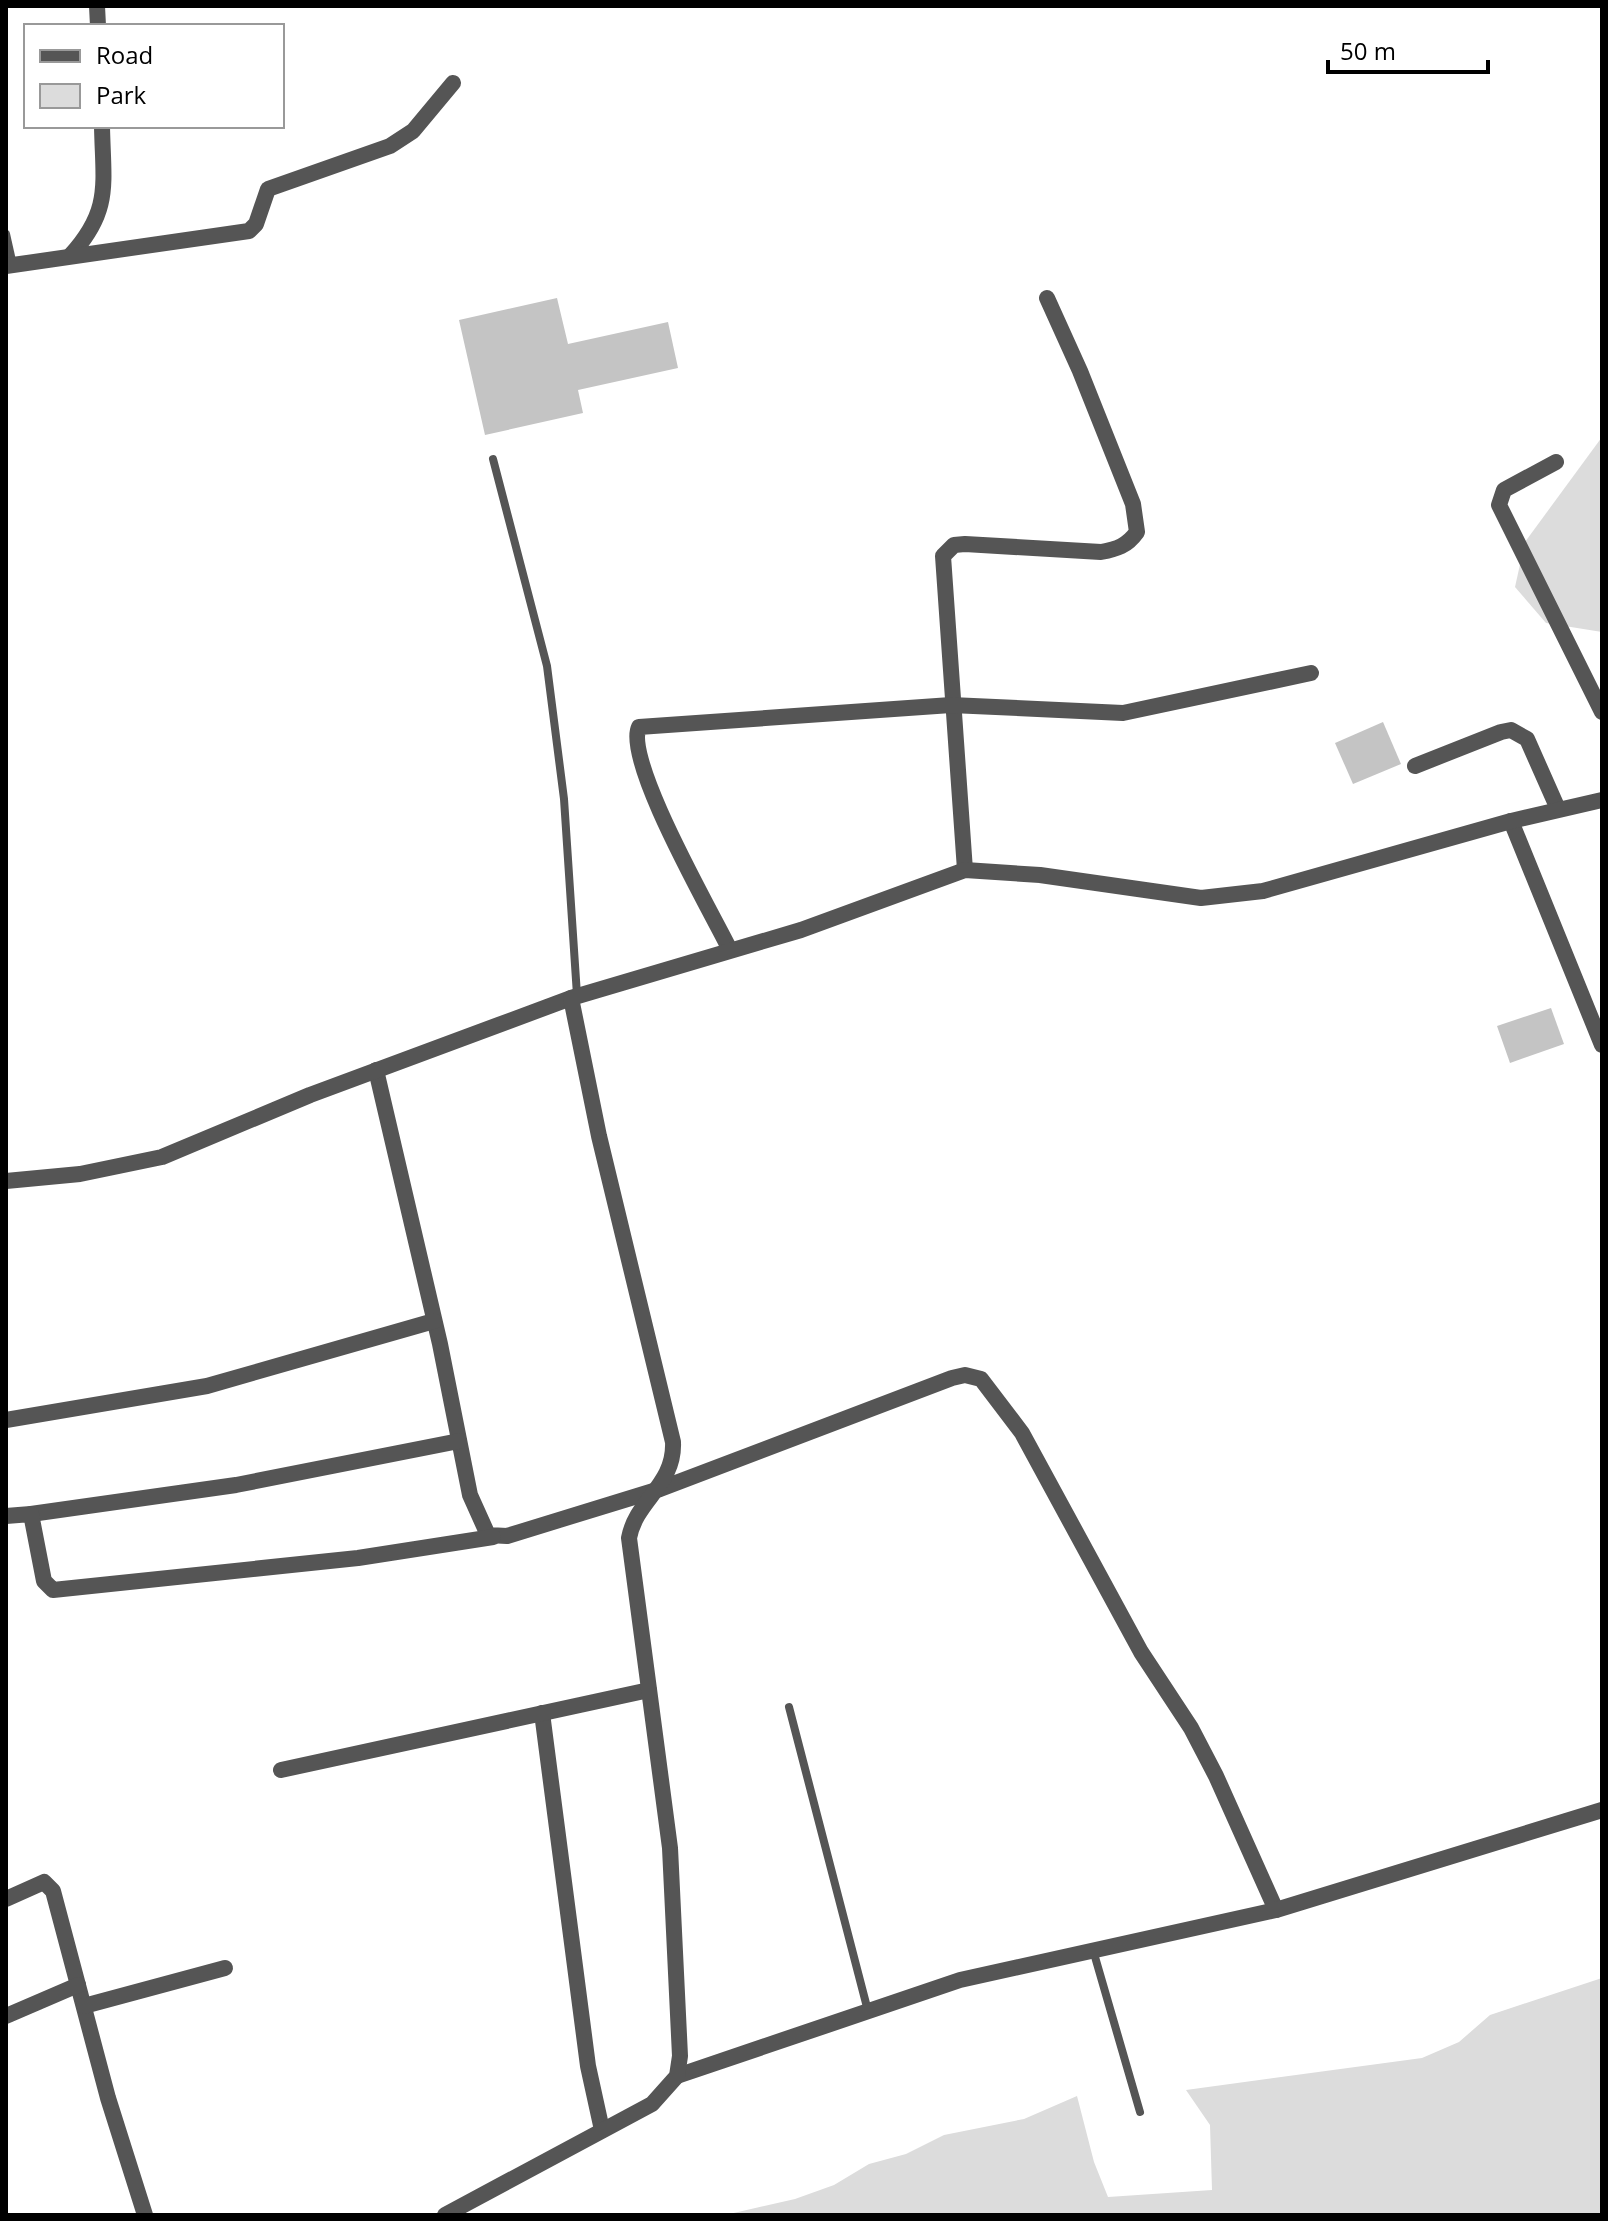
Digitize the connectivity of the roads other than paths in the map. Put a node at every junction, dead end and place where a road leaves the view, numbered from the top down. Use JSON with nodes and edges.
{"nodes":[{"id":1,"x":453,"y":83,"type":"dead end"},
{"id":2,"x":102,"y":128,"type":"edge"},
{"id":3,"x":6,"y":234,"type":"edge"},
{"id":4,"x":70,"y":256,"type":"junction"},
{"id":5,"x":9,"y":265,"type":"edge"},
{"id":6,"x":1047,"y":298,"type":"dead end"},
{"id":7,"x":493,"y":459,"type":"dead end"},
{"id":8,"x":1556,"y":462,"type":"dead end"},
{"id":9,"x":1311,"y":673,"type":"dead end"},
{"id":10,"x":951,"y":705,"type":"junction"},
{"id":11,"x":1602,"y":712,"type":"edge"},
{"id":12,"x":1415,"y":766,"type":"dead end"},
{"id":13,"x":1602,"y":800,"type":"edge"},
{"id":14,"x":1558,"y":809,"type":"junction"},
{"id":15,"x":1511,"y":821,"type":"junction"},
{"id":16,"x":965,"y":870,"type":"junction"},
{"id":17,"x":730,"y":950,"type":"junction"},
{"id":18,"x":574,"y":997,"type":"junction"},
{"id":19,"x":1602,"y":1045,"type":"edge"},
{"id":20,"x":376,"y":1070,"type":"junction"},
{"id":21,"x":6,"y":1181,"type":"edge"},
{"id":22,"x":434,"y":1321,"type":"junction"},
{"id":23,"x":6,"y":1420,"type":"edge"},
{"id":24,"x":459,"y":1441,"type":"junction"},
{"id":25,"x":660,"y":1489,"type":"junction"},
{"id":26,"x":31,"y":1514,"type":"junction"},
{"id":27,"x":6,"y":1516,"type":"edge"},
{"id":28,"x":493,"y":1537,"type":"junction"},
{"id":29,"x":649,"y":1690,"type":"junction"},
{"id":30,"x":789,"y":1707,"type":"dead end"},
{"id":31,"x":542,"y":1713,"type":"junction"},
{"id":32,"x":281,"y":1770,"type":"dead end"},
{"id":33,"x":1602,"y":1810,"type":"edge"},
{"id":34,"x":6,"y":1899,"type":"edge"},
{"id":35,"x":1276,"y":1910,"type":"junction"},
{"id":36,"x":1093,"y":1950,"type":"junction"},
{"id":37,"x":225,"y":1968,"type":"dead end"},
{"id":38,"x":78,"y":1985,"type":"junction"},
{"id":39,"x":84,"y":2006,"type":"junction"},
{"id":40,"x":868,"y":2011,"type":"junction"},
{"id":41,"x":6,"y":2016,"type":"edge"},
{"id":42,"x":677,"y":2076,"type":"junction"},
{"id":43,"x":1140,"y":2112,"type":"dead end"},
{"id":44,"x":602,"y":2130,"type":"junction"},
{"id":45,"x":145,"y":2215,"type":"edge"},
{"id":46,"x":445,"y":2215,"type":"edge"}],
"edges":[{"from":1,"to":4,"type":"street"},
{"from":2,"to":4,"type":"street"},
{"from":3,"to":5,"type":"lane"},
{"from":4,"to":5,"type":"street"},
{"from":6,"to":10,"type":"street"},
{"from":7,"to":18,"type":"lane"},
{"from":8,"to":11,"type":"street"},
{"from":9,"to":10,"type":"street"},
{"from":10,"to":16,"type":"street"},
{"from":10,"to":17,"type":"street"},
{"from":12,"to":14,"type":"street"},
{"from":13,"to":14,"type":"street"},
{"from":14,"to":15,"type":"street"},
{"from":15,"to":16,"type":"street"},
{"from":15,"to":19,"type":"street"},
{"from":16,"to":17,"type":"street"},
{"from":17,"to":18,"type":"street"},
{"from":18,"to":20,"type":"street"},
{"from":18,"to":25,"type":"street"},
{"from":20,"to":21,"type":"street"},
{"from":20,"to":22,"type":"street"},
{"from":22,"to":23,"type":"street"},
{"from":22,"to":24,"type":"street"},
{"from":24,"to":26,"type":"street"},
{"from":24,"to":28,"type":"street"},
{"from":25,"to":28,"type":"street"},
{"from":25,"to":29,"type":"street"},
{"from":25,"to":35,"type":"street"},
{"from":26,"to":27,"type":"street"},
{"from":26,"to":28,"type":"street"},
{"from":29,"to":31,"type":"street"},
{"from":29,"to":42,"type":"street"},
{"from":30,"to":40,"type":"lane"},
{"from":31,"to":32,"type":"street"},
{"from":31,"to":44,"type":"street"},
{"from":33,"to":35,"type":"street"},
{"from":34,"to":38,"type":"street"},
{"from":35,"to":36,"type":"street"},
{"from":36,"to":40,"type":"street"},
{"from":36,"to":43,"type":"lane"},
{"from":37,"to":39,"type":"street"},
{"from":38,"to":39,"type":"street"},
{"from":38,"to":41,"type":"street"},
{"from":39,"to":45,"type":"street"},
{"from":40,"to":42,"type":"street"},
{"from":42,"to":44,"type":"street"},
{"from":44,"to":46,"type":"street"}]}
